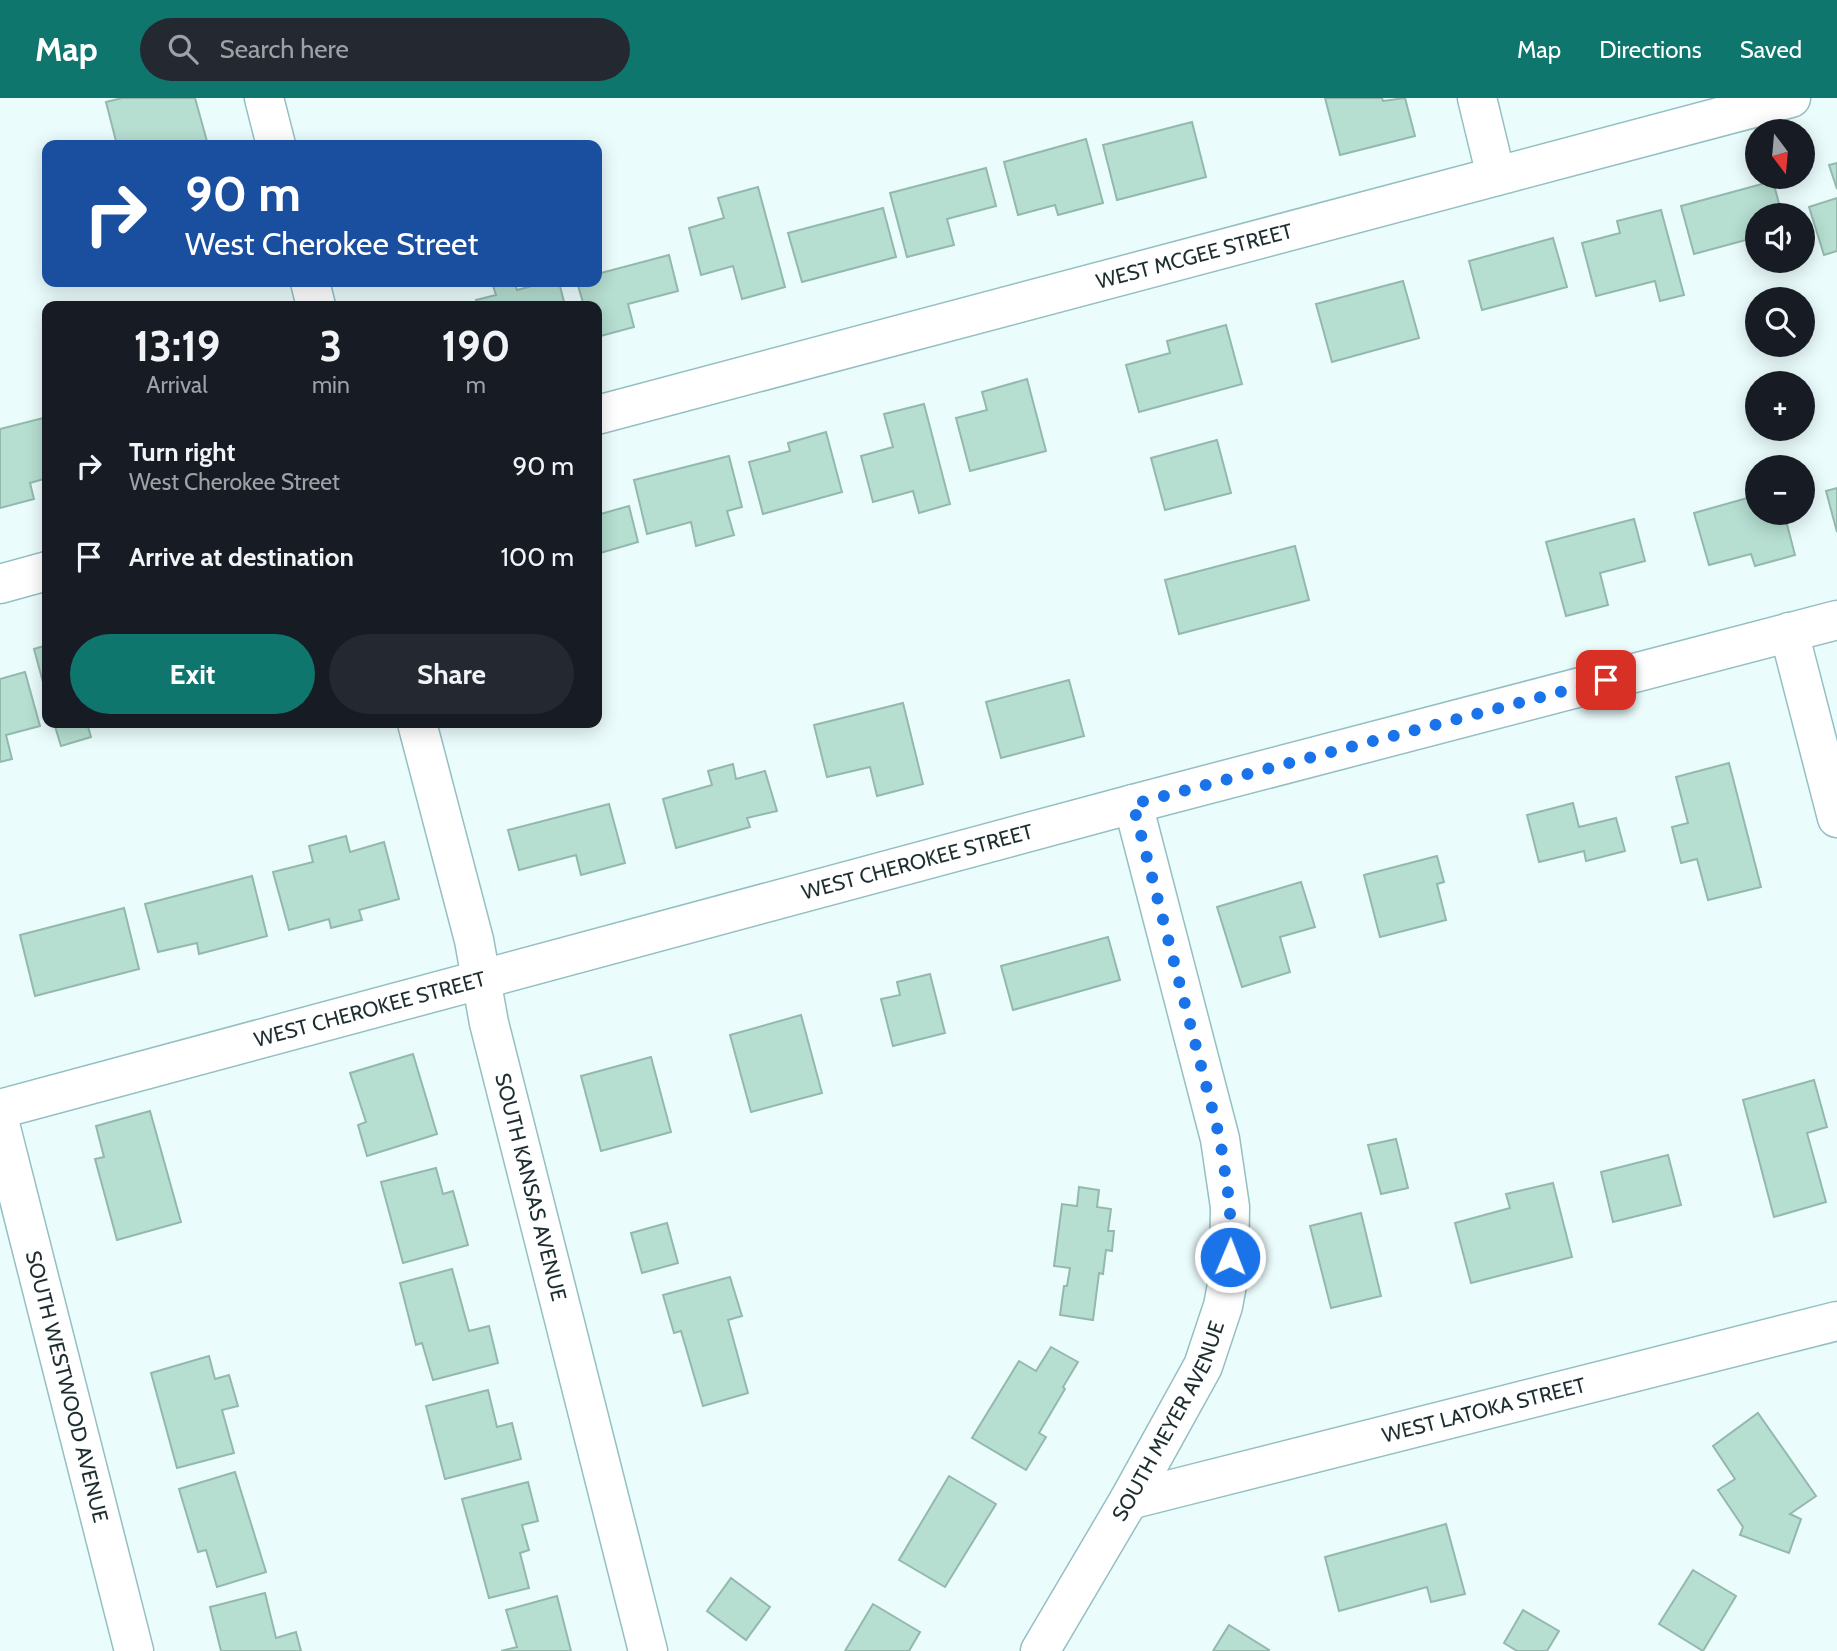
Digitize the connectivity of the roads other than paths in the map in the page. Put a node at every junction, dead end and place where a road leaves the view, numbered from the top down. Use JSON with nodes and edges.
{"nodes":[{"id":1,"x":264,"y":98,"type":"edge"},
{"id":2,"x":1477,"y":98,"type":"edge"},
{"id":3,"x":1791,"y":98,"type":"edge"},
{"id":4,"x":275,"y":140,"type":"edge"},
{"id":5,"x":1496,"y":176,"type":"junction"},
{"id":6,"x":602,"y":414,"type":"edge"},
{"id":7,"x":42,"y":572,"type":"edge"},
{"id":8,"x":0,"y":584,"type":"edge"},
{"id":9,"x":1837,"y":620,"type":"edge"},
{"id":10,"x":1790,"y":632,"type":"junction"},
{"id":11,"x":418,"y":728,"type":"edge"},
{"id":12,"x":1133,"y":804,"type":"junction"},
{"id":13,"x":1837,"y":818,"type":"edge"},
{"id":14,"x":480,"y":979,"type":"junction"},
{"id":15,"x":0,"y":1109,"type":"edge"},
{"id":16,"x":0,"y":1124,"type":"edge"},
{"id":17,"x":1837,"y":1321,"type":"edge"},
{"id":18,"x":1129,"y":1500,"type":"junction"},
{"id":19,"x":134,"y":1651,"type":"edge"},
{"id":20,"x":648,"y":1651,"type":"edge"},
{"id":21,"x":1040,"y":1651,"type":"edge"}],
"edges":[{"from":1,"to":4,"type":"street"},
{"from":2,"to":5,"type":"street"},
{"from":3,"to":5,"type":"street","name":"WEST MCGEE STREET"},
{"from":5,"to":6,"type":"street","name":"WEST MCGEE STREET"},
{"from":7,"to":8,"type":"street"},
{"from":9,"to":10,"type":"street","name":"WEST CHEROKEE STREET"},
{"from":10,"to":12,"type":"street","name":"WEST CHEROKEE STREET"},
{"from":10,"to":13,"type":"street"},
{"from":11,"to":14,"type":"street","name":"SOUTH KANSAS AVENUE"},
{"from":12,"to":14,"type":"street","name":"WEST CHEROKEE STREET"},
{"from":12,"to":18,"type":"street","name":"SOUTH MEYER AVENUE"},
{"from":14,"to":15,"type":"street","name":"WEST CHEROKEE STREET"},
{"from":14,"to":20,"type":"street","name":"SOUTH KANSAS AVENUE"},
{"from":16,"to":19,"type":"street","name":"SOUTH WESTWOOD AVENUE"},
{"from":17,"to":18,"type":"street","name":"WEST LATOKA STREET"},
{"from":18,"to":21,"type":"street","name":"SOUTH MEYER AVENUE"}]}
